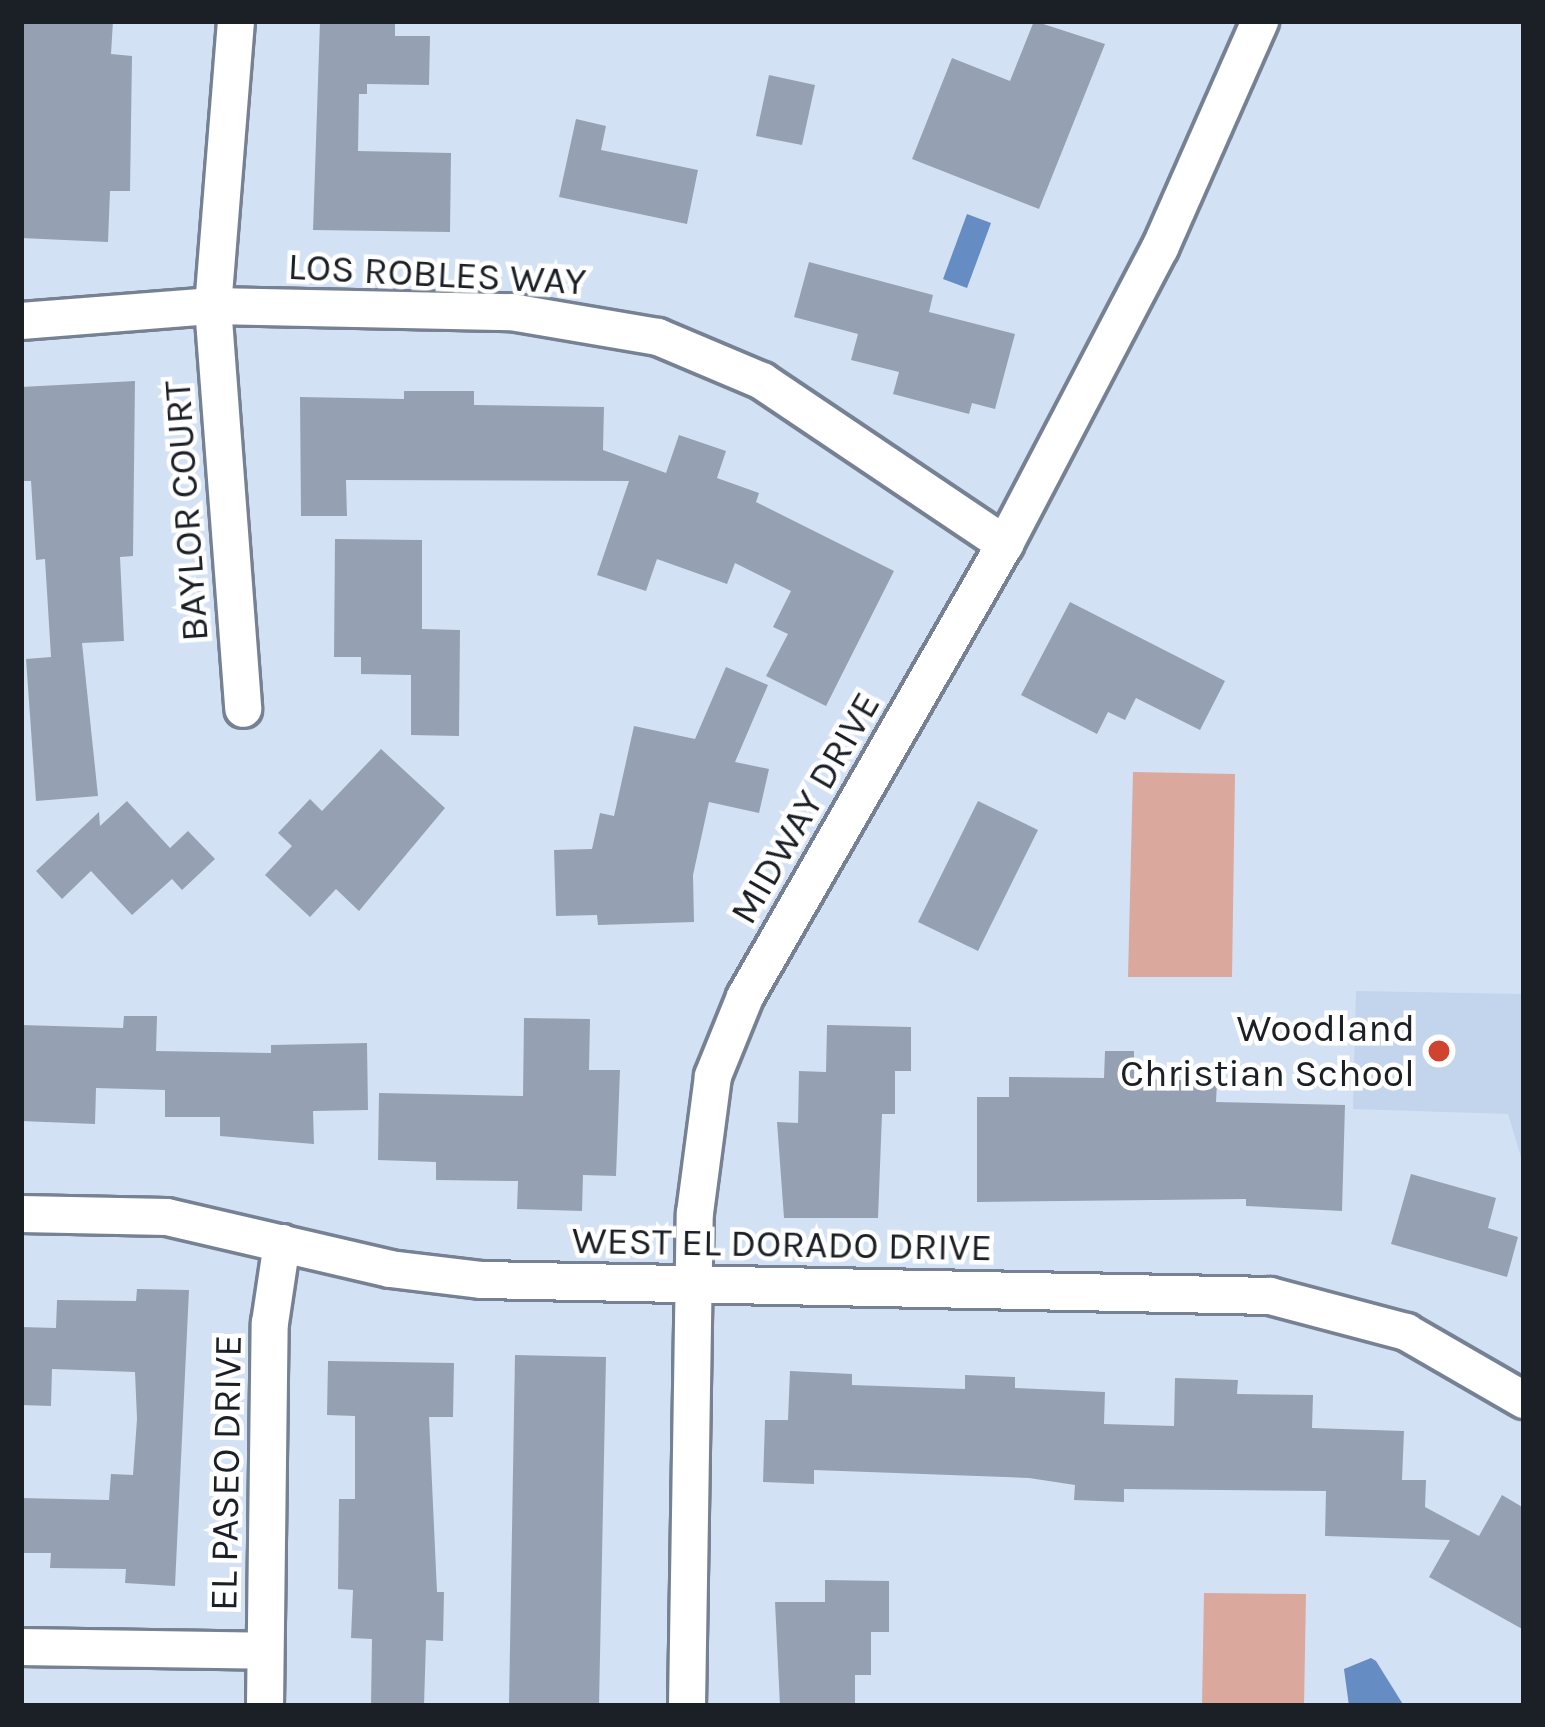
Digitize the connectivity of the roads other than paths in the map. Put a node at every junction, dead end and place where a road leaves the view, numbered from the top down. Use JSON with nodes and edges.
{"nodes":[{"id":1,"x":236,"y":21,"type":"edge"},
{"id":2,"x":1260,"y":21,"type":"edge"},
{"id":3,"x":213,"y":306,"type":"junction"},
{"id":4,"x":21,"y":321,"type":"edge"},
{"id":5,"x":1005,"y":544,"type":"junction"},
{"id":6,"x":243,"y":709,"type":"dead end"},
{"id":7,"x":21,"y":1214,"type":"edge"},
{"id":8,"x":283,"y":1243,"type":"junction"},
{"id":9,"x":693,"y":1287,"type":"junction"},
{"id":10,"x":1524,"y":1400,"type":"edge"},
{"id":11,"x":21,"y":1647,"type":"edge"},
{"id":12,"x":266,"y":1651,"type":"junction"},
{"id":13,"x":265,"y":1706,"type":"edge"},
{"id":14,"x":687,"y":1706,"type":"edge"}],
"edges":[{"from":1,"to":3,"type":"street","name":"BAYLOR COURT"},
{"from":2,"to":5,"type":"street","name":"MIDWAY DRIVE"},
{"from":3,"to":4,"type":"street","name":"LOS ROBLES WAY"},
{"from":3,"to":5,"type":"street","name":"LOS ROBLES WAY"},
{"from":3,"to":6,"type":"street","name":"BAYLOR COURT"},
{"from":5,"to":9,"type":"street","name":"MIDWAY DRIVE"},
{"from":7,"to":8,"type":"street","name":"WEST EL DORADO DRIVE"},
{"from":8,"to":9,"type":"street","name":"WEST EL DORADO DRIVE"},
{"from":8,"to":12,"type":"street","name":"EL PASEO DRIVE"},
{"from":9,"to":10,"type":"street","name":"WEST EL DORADO DRIVE"},
{"from":9,"to":14,"type":"street","name":"MIDWAY DRIVE"},
{"from":11,"to":12,"type":"street"},
{"from":12,"to":13,"type":"street","name":"EL PASEO DRIVE"}]}
